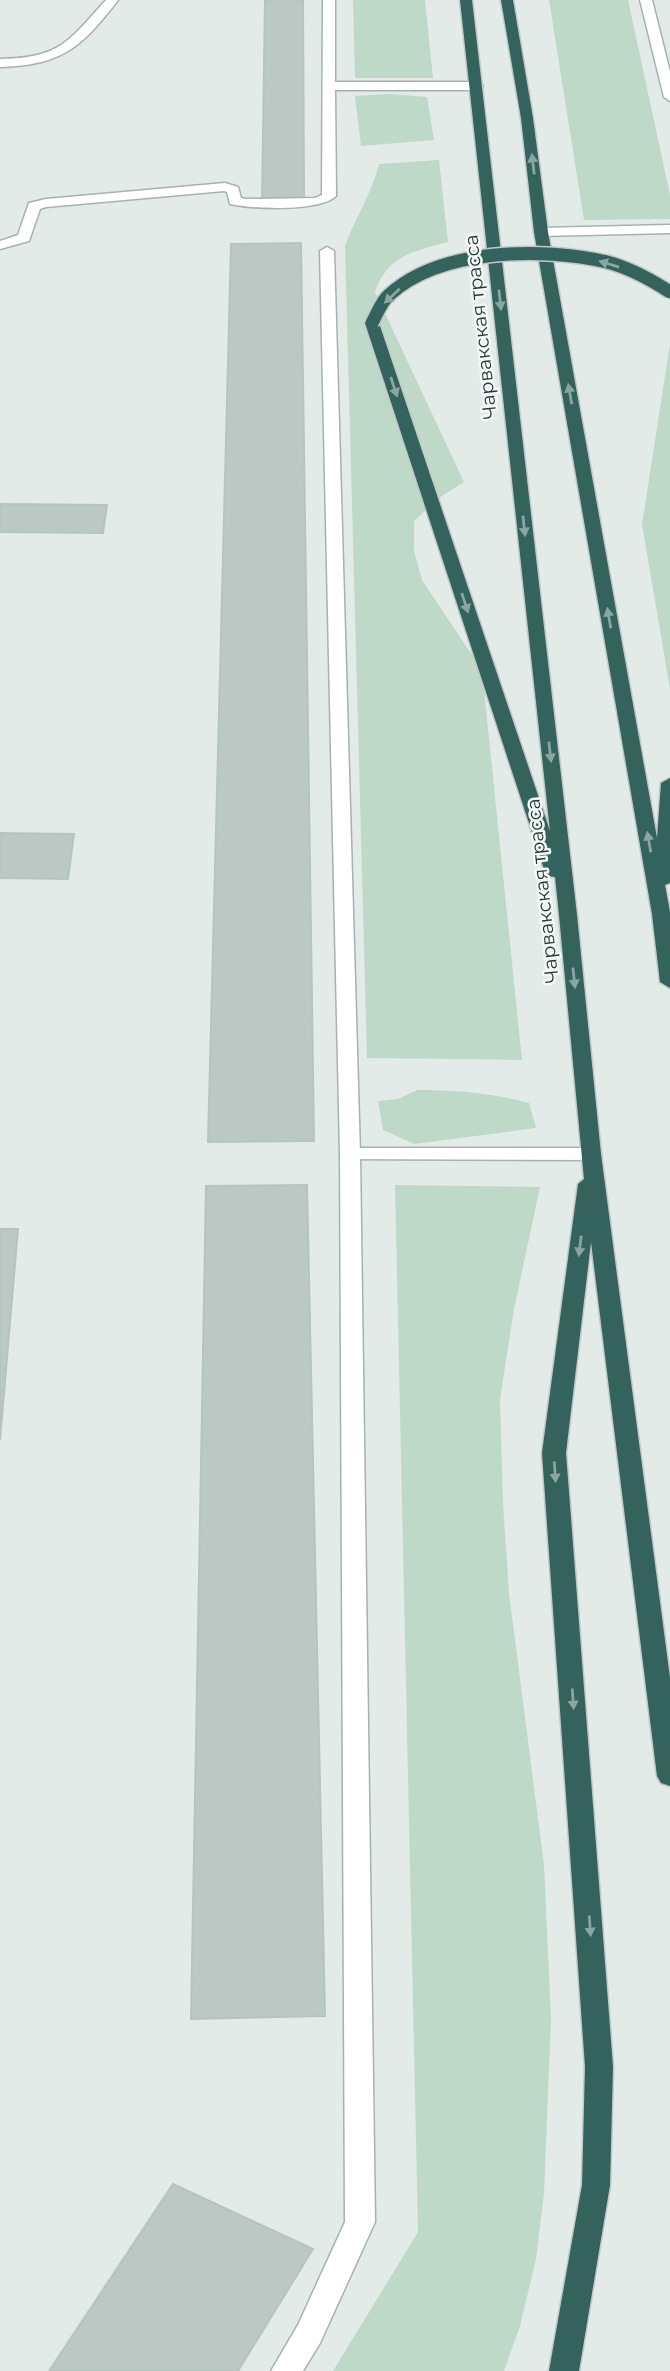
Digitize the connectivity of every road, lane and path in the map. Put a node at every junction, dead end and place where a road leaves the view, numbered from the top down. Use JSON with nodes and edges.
{"nodes":[{"id":1,"x":112,"y":0,"type":"edge"},
{"id":2,"x":329,"y":0,"type":"edge"},
{"id":3,"x":466,"y":0,"type":"edge"},
{"id":4,"x":508,"y":0,"type":"edge"},
{"id":5,"x":646,"y":0,"type":"edge"},
{"id":6,"x":0,"y":63,"type":"edge"},
{"id":7,"x":329,"y":86,"type":"junction"},
{"id":8,"x":477,"y":86,"type":"junction"},
{"id":9,"x":670,"y":97,"type":"edge"},
{"id":10,"x":670,"y":229,"type":"edge"},
{"id":11,"x":541,"y":232,"type":"junction"},
{"id":12,"x":0,"y":245,"type":"edge"},
{"id":13,"x":327,"y":251,"type":"dead end"},
{"id":14,"x":670,"y":292,"type":"edge"},
{"id":15,"x":670,"y":783,"type":"edge"},
{"id":16,"x":661,"y":914,"type":"junction"},
{"id":17,"x":568,"y":915,"type":"junction"},
{"id":18,"x":670,"y":982,"type":"edge"},
{"id":19,"x":350,"y":1154,"type":"junction"},
{"id":20,"x":591,"y":1154,"type":"junction"},
{"id":21,"x":670,"y":1776,"type":"edge"},
{"id":22,"x":286,"y":2371,"type":"edge"},
{"id":23,"x":564,"y":2371,"type":"edge"}],
"edges":[{"from":1,"to":6,"type":"street"},
{"from":2,"to":7,"type":"street"},
{"from":3,"to":8,"type":"highway","name":"Чарвакская трасса"},
{"from":11,"to":4,"type":"highway","one_way":true},
{"from":5,"to":9,"type":"street"},
{"from":7,"to":8,"type":"street"},
{"from":7,"to":12,"type":"street"},
{"from":8,"to":17,"type":"highway","name":"Чарвакская трасса","one_way":true},
{"from":10,"to":11,"type":"street"},
{"from":16,"to":11,"type":"highway","one_way":true},
{"from":13,"to":19,"type":"street"},
{"from":14,"to":17,"type":"highway","one_way":true,"bridge":true},
{"from":15,"to":16,"type":"highway"},
{"from":16,"to":18,"type":"highway"},
{"from":17,"to":20,"type":"highway","name":"Чарвакская трасса","one_way":true},
{"from":19,"to":20,"type":"street"},
{"from":19,"to":22,"type":"street"},
{"from":20,"to":21,"type":"highway","name":"Чарвакская трасса"},
{"from":20,"to":23,"type":"highway","one_way":true}]}
